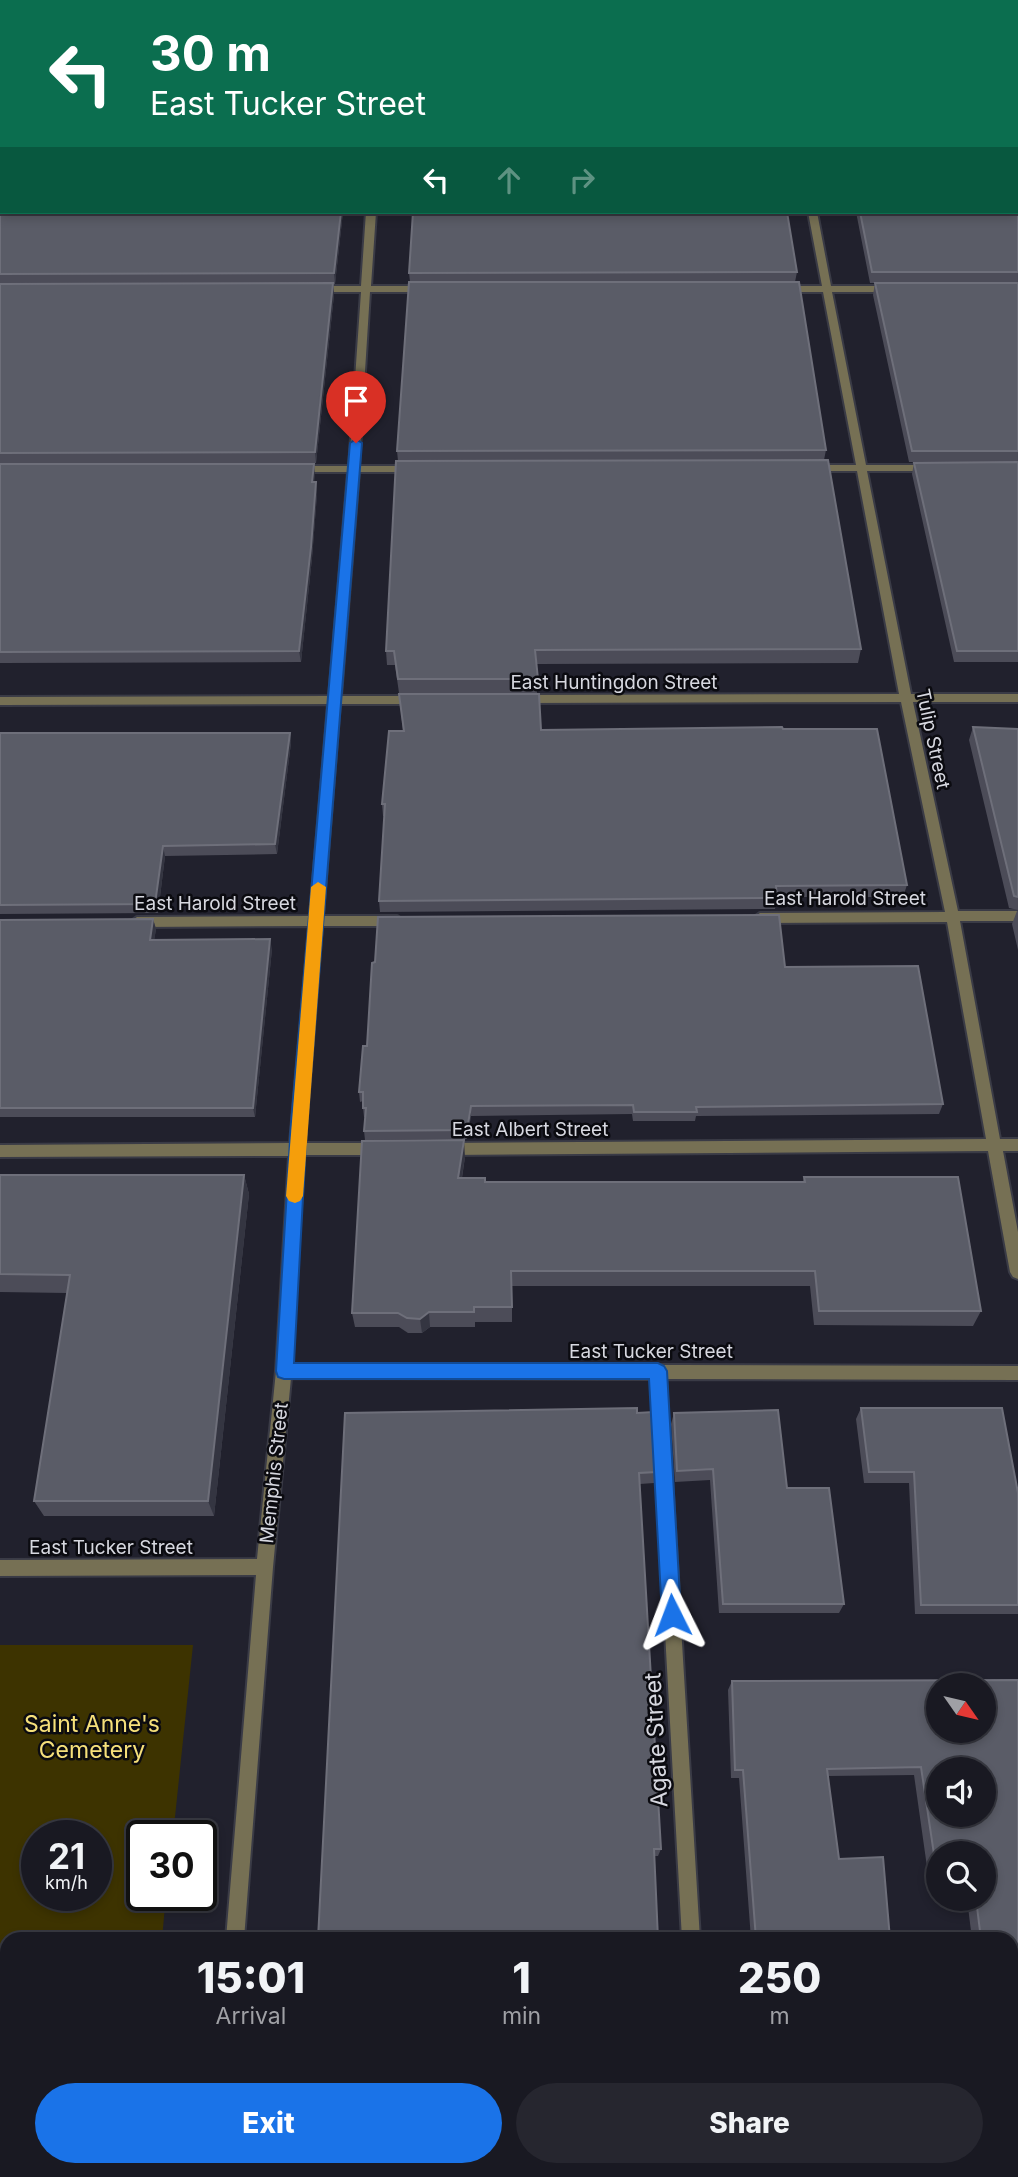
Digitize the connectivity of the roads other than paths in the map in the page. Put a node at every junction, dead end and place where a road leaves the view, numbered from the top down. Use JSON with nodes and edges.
{"nodes":[{"id":1,"x":371,"y":214,"type":"edge"},
{"id":2,"x":812,"y":214,"type":"edge"},
{"id":3,"x":298,"y":289,"type":"edge"},
{"id":4,"x":366,"y":289,"type":"junction"},
{"id":5,"x":436,"y":289,"type":"edge"},
{"id":6,"x":771,"y":289,"type":"edge"},
{"id":7,"x":827,"y":289,"type":"junction"},
{"id":8,"x":909,"y":289,"type":"edge"},
{"id":9,"x":794,"y":468,"type":"edge"},
{"id":10,"x":863,"y":468,"type":"junction"},
{"id":11,"x":940,"y":468,"type":"edge"},
{"id":12,"x":286,"y":469,"type":"edge"},
{"id":13,"x":354,"y":469,"type":"junction"},
{"id":14,"x":423,"y":469,"type":"edge"},
{"id":15,"x":906,"y":698,"type":"junction"},
{"id":16,"x":1018,"y":698,"type":"edge"},
{"id":17,"x":516,"y":699,"type":"edge"},
{"id":18,"x":335,"y":700,"type":"junction"},
{"id":19,"x":433,"y":700,"type":"edge"},
{"id":20,"x":0,"y":701,"type":"edge"},
{"id":21,"x":952,"y":916,"type":"junction"},
{"id":22,"x":1018,"y":916,"type":"edge"},
{"id":23,"x":744,"y":918,"type":"edge"},
{"id":24,"x":412,"y":921,"type":"edge"},
{"id":25,"x":123,"y":922,"type":"edge"},
{"id":26,"x":315,"y":922,"type":"junction"},
{"id":27,"x":996,"y":1145,"type":"junction"},
{"id":28,"x":1018,"y":1145,"type":"edge"},
{"id":29,"x":395,"y":1149,"type":"edge"},
{"id":30,"x":437,"y":1149,"type":"edge"},
{"id":31,"x":297,"y":1150,"type":"junction"},
{"id":32,"x":0,"y":1151,"type":"edge"},
{"id":33,"x":1018,"y":1272,"type":"edge"},
{"id":34,"x":284,"y":1371,"type":"junction"},
{"id":35,"x":658,"y":1371,"type":"junction"},
{"id":36,"x":1018,"y":1373,"type":"edge"},
{"id":37,"x":265,"y":1567,"type":"junction"},
{"id":38,"x":0,"y":1568,"type":"edge"},
{"id":39,"x":236,"y":1932,"type":"edge"},
{"id":40,"x":691,"y":1932,"type":"edge"}],
"edges":[{"from":1,"to":4,"type":"street","name":"Memphis Street"},
{"from":2,"to":7,"type":"street","name":"Tulip Street"},
{"from":3,"to":4,"type":"street"},
{"from":4,"to":5,"type":"street"},
{"from":4,"to":13,"type":"street","name":"Memphis Street"},
{"from":6,"to":7,"type":"street"},
{"from":7,"to":8,"type":"street"},
{"from":7,"to":10,"type":"street","name":"Tulip Street"},
{"from":9,"to":10,"type":"street"},
{"from":10,"to":11,"type":"street"},
{"from":10,"to":15,"type":"street","name":"Tulip Street"},
{"from":12,"to":13,"type":"street"},
{"from":13,"to":14,"type":"street"},
{"from":13,"to":18,"type":"street","name":"Memphis Street"},
{"from":15,"to":16,"type":"street","name":"East Huntingdon Street"},
{"from":15,"to":17,"type":"street","name":"East Huntingdon Street"},
{"from":15,"to":21,"type":"street","name":"Tulip Street"},
{"from":18,"to":19,"type":"street"},
{"from":18,"to":20,"type":"street"},
{"from":18,"to":26,"type":"street","name":"Memphis Street"},
{"from":21,"to":22,"type":"street","name":"East Harold Street"},
{"from":21,"to":23,"type":"street","name":"East Harold Street"},
{"from":21,"to":27,"type":"street","name":"Tulip Street"},
{"from":24,"to":26,"type":"street","name":"East Harold Street"},
{"from":25,"to":26,"type":"street","name":"East Harold Street"},
{"from":26,"to":31,"type":"street","name":"Memphis Street"},
{"from":27,"to":28,"type":"street","name":"East Albert Street"},
{"from":27,"to":30,"type":"street","name":"East Albert Street"},
{"from":27,"to":33,"type":"street","name":"Tulip Street"},
{"from":29,"to":31,"type":"street"},
{"from":31,"to":32,"type":"street"},
{"from":31,"to":34,"type":"street","name":"Memphis Street"},
{"from":34,"to":35,"type":"street","name":"East Tucker Street"},
{"from":34,"to":37,"type":"street","name":"Memphis Street"},
{"from":35,"to":36,"type":"street","name":"East Tucker Street"},
{"from":35,"to":40,"type":"street","name":"Agate Street"},
{"from":37,"to":38,"type":"street","name":"East Tucker Street"},
{"from":37,"to":39,"type":"street","name":"Memphis Street"}]}
